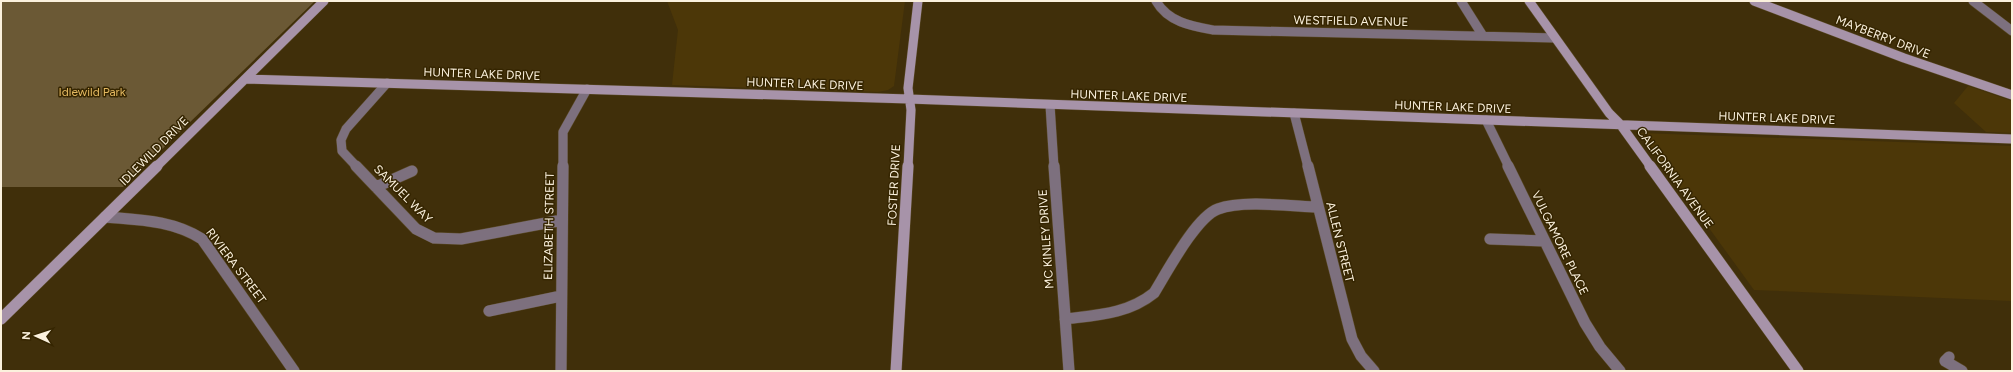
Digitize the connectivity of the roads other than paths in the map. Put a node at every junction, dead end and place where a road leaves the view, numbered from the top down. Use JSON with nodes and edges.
{"nodes":[{"id":1,"x":324,"y":1,"type":"edge"},
{"id":2,"x":918,"y":1,"type":"edge"},
{"id":3,"x":1156,"y":1,"type":"edge"},
{"id":4,"x":1461,"y":1,"type":"edge"},
{"id":5,"x":1529,"y":1,"type":"edge"},
{"id":6,"x":1754,"y":1,"type":"edge"},
{"id":7,"x":1973,"y":1,"type":"edge"},
{"id":8,"x":2012,"y":31,"type":"edge"},
{"id":9,"x":1483,"y":36,"type":"junction"},
{"id":10,"x":1555,"y":38,"type":"junction"},
{"id":11,"x":246,"y":79,"type":"junction"},
{"id":12,"x":387,"y":83,"type":"junction"},
{"id":13,"x":588,"y":89,"type":"junction"},
{"id":14,"x":2009,"y":93,"type":"edge"},
{"id":15,"x":909,"y":99,"type":"junction"},
{"id":16,"x":1050,"y":105,"type":"junction"},
{"id":17,"x":1294,"y":113,"type":"junction"},
{"id":18,"x":1486,"y":120,"type":"junction"},
{"id":19,"x":1620,"y":124,"type":"junction"},
{"id":20,"x":2012,"y":138,"type":"edge"},
{"id":21,"x":412,"y":171,"type":"dead end"},
{"id":22,"x":376,"y":187,"type":"junction"},
{"id":23,"x":1318,"y":208,"type":"junction"},
{"id":24,"x":105,"y":217,"type":"junction"},
{"id":25,"x":562,"y":220,"type":"junction"},
{"id":26,"x":1490,"y":240,"type":"dead end"},
{"id":27,"x":1544,"y":241,"type":"junction"},
{"id":28,"x":561,"y":296,"type":"junction"},
{"id":29,"x":489,"y":311,"type":"dead end"},
{"id":30,"x":1,"y":319,"type":"edge"},
{"id":31,"x":1065,"y":319,"type":"junction"},
{"id":32,"x":1949,"y":357,"type":"dead end"},
{"id":33,"x":294,"y":371,"type":"edge"},
{"id":34,"x":561,"y":371,"type":"edge"},
{"id":35,"x":896,"y":371,"type":"edge"},
{"id":36,"x":1068,"y":371,"type":"edge"},
{"id":37,"x":1374,"y":371,"type":"edge"},
{"id":38,"x":1620,"y":371,"type":"edge"},
{"id":39,"x":1798,"y":371,"type":"edge"},
{"id":40,"x":1962,"y":371,"type":"edge"}],
"edges":[{"from":1,"to":11,"type":"street","name":"IDLEWILD DRIVE"},
{"from":2,"to":15,"type":"street","name":"FOSTER DRIVE"},
{"from":3,"to":9,"type":"street","name":"WESTFIELD AVENUE"},
{"from":4,"to":9,"type":"street"},
{"from":5,"to":10,"type":"street","name":"CALIFORNIA AVENUE"},
{"from":6,"to":14,"type":"street","name":"MAYBERRY DRIVE"},
{"from":7,"to":8,"type":"street"},
{"from":9,"to":10,"type":"street","name":"WESTFIELD AVENUE"},
{"from":10,"to":19,"type":"street","name":"CALIFORNIA AVENUE"},
{"from":11,"to":12,"type":"street","name":"HUNTER LAKE DRIVE"},
{"from":11,"to":24,"type":"street","name":"IDLEWILD DRIVE"},
{"from":12,"to":13,"type":"street","name":"HUNTER LAKE DRIVE"},
{"from":12,"to":22,"type":"street","name":"SAMUEL WAY"},
{"from":13,"to":15,"type":"street","name":"HUNTER LAKE DRIVE"},
{"from":13,"to":25,"type":"street","name":"ELIZABETH STREET"},
{"from":15,"to":16,"type":"street","name":"HUNTER LAKE DRIVE"},
{"from":15,"to":35,"type":"street","name":"FOSTER DRIVE"},
{"from":16,"to":17,"type":"street","name":"HUNTER LAKE DRIVE"},
{"from":16,"to":31,"type":"street","name":"MC KINLEY DRIVE"},
{"from":17,"to":18,"type":"street","name":"HUNTER LAKE DRIVE"},
{"from":17,"to":23,"type":"street","name":"ALLEN STREET"},
{"from":18,"to":19,"type":"street","name":"HUNTER LAKE DRIVE"},
{"from":18,"to":27,"type":"street","name":"VULGAMORE PLACE"},
{"from":19,"to":20,"type":"street","name":"HUNTER LAKE DRIVE"},
{"from":19,"to":39,"type":"street","name":"CALIFORNIA AVENUE"},
{"from":21,"to":22,"type":"street"},
{"from":22,"to":25,"type":"street","name":"SAMUEL WAY"},
{"from":23,"to":31,"type":"street"},
{"from":23,"to":37,"type":"street","name":"ALLEN STREET"},
{"from":24,"to":30,"type":"street","name":"IDLEWILD DRIVE"},
{"from":24,"to":33,"type":"street","name":"RIVIERA STREET"},
{"from":25,"to":28,"type":"street","name":"ELIZABETH STREET"},
{"from":26,"to":27,"type":"street"},
{"from":27,"to":38,"type":"street","name":"VULGAMORE PLACE"},
{"from":28,"to":29,"type":"street"},
{"from":28,"to":34,"type":"street","name":"ELIZABETH STREET"},
{"from":31,"to":36,"type":"street","name":"MC KINLEY DRIVE"},
{"from":32,"to":40,"type":"street"}]}
